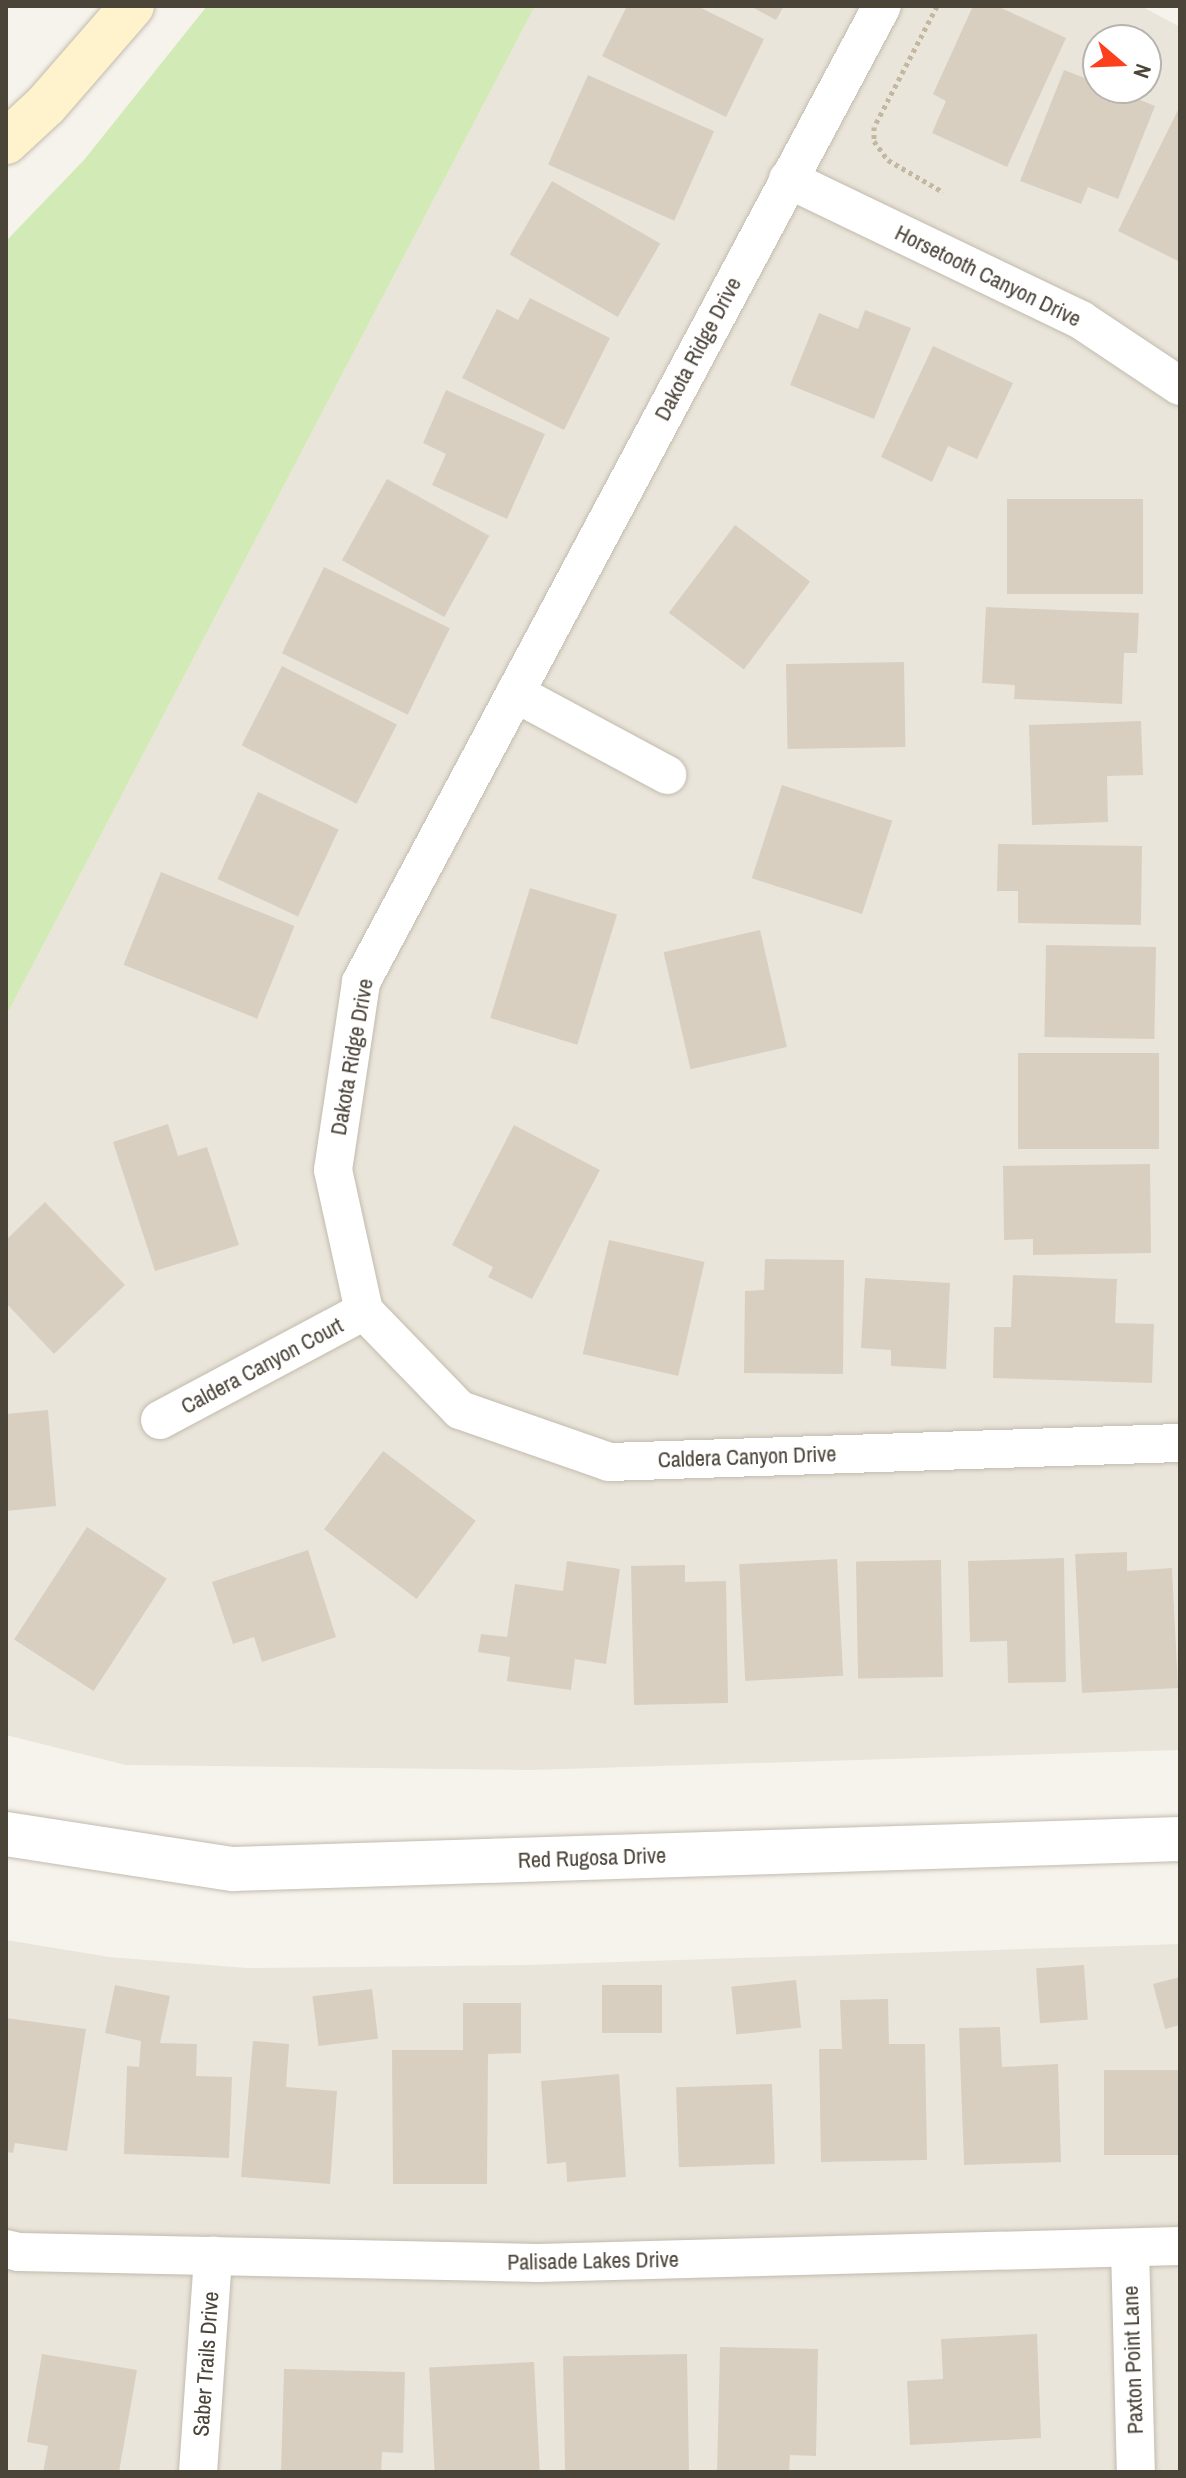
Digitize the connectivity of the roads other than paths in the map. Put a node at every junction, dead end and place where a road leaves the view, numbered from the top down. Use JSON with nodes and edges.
{"nodes":[{"id":1,"x":132,"y":6,"type":"edge"},
{"id":2,"x":882,"y":6,"type":"edge"},
{"id":3,"x":8,"y":134,"type":"edge"},
{"id":4,"x":788,"y":179,"type":"junction"},
{"id":5,"x":1180,"y":386,"type":"edge"},
{"id":6,"x":515,"y":693,"type":"junction"},
{"id":7,"x":667,"y":775,"type":"dead end"},
{"id":8,"x":364,"y":1311,"type":"junction"},
{"id":9,"x":160,"y":1420,"type":"dead end"},
{"id":10,"x":1180,"y":1443,"type":"edge"},
{"id":11,"x":6,"y":1834,"type":"edge"},
{"id":12,"x":1180,"y":1839,"type":"edge"},
{"id":13,"x":1180,"y":2246,"type":"edge"},
{"id":14,"x":1130,"y":2248,"type":"junction"},
{"id":15,"x":6,"y":2249,"type":"edge"},
{"id":16,"x":213,"y":2256,"type":"junction"},
{"id":17,"x":198,"y":2472,"type":"edge"},
{"id":18,"x":1136,"y":2472,"type":"edge"}],
"edges":[{"from":1,"to":3,"type":"main road"},
{"from":2,"to":4,"type":"street","name":"Dakota Ridge Drive"},
{"from":4,"to":5,"type":"street","name":"Horsetooth Canyon Drive"},
{"from":4,"to":6,"type":"street","name":"Dakota Ridge Drive"},
{"from":6,"to":7,"type":"street"},
{"from":6,"to":8,"type":"street","name":"Dakota Ridge Drive"},
{"from":8,"to":9,"type":"street","name":"Caldera Canyon Court"},
{"from":8,"to":10,"type":"street","name":"Caldera Canyon Drive"},
{"from":11,"to":12,"type":"street","name":"Red Rugosa Drive"},
{"from":13,"to":14,"type":"street","name":"Palisade Lakes Drive"},
{"from":14,"to":16,"type":"street","name":"Palisade Lakes Drive"},
{"from":14,"to":18,"type":"street","name":"Paxton Point Lane"},
{"from":15,"to":16,"type":"street","name":"Palisade Lakes Drive"},
{"from":16,"to":17,"type":"street","name":"Saber Trails Drive"}]}
